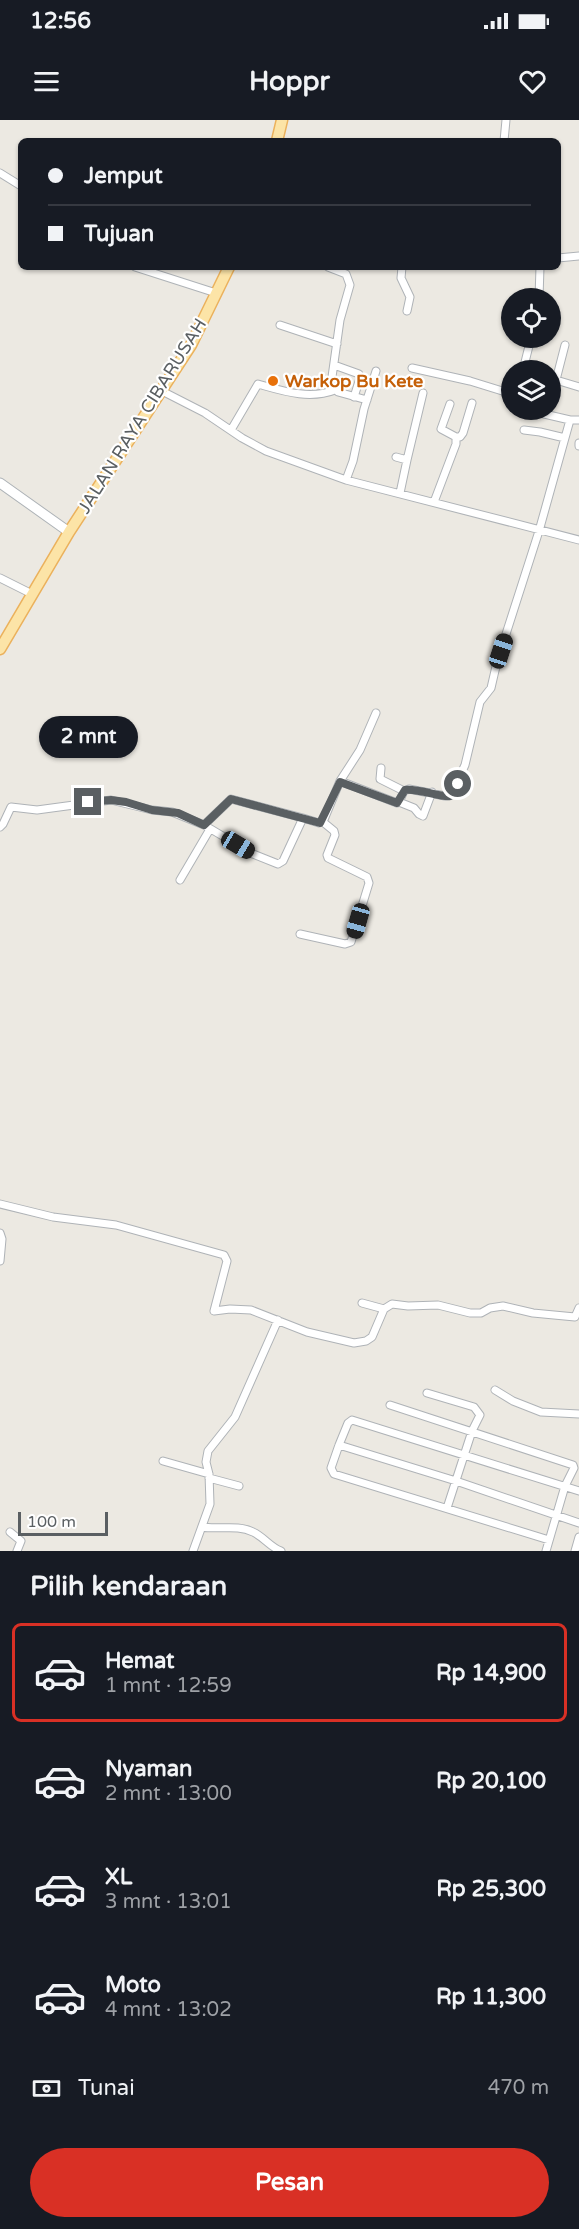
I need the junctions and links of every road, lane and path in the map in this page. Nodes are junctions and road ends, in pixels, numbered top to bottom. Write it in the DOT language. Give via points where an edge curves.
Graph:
graph roads {
  1 [pos="281,120"];
  2 [pos="506,120"];
  3 [pos="277,138"];
  4 [pos="504,138"];
  5 [pos="0,173"];
  6 [pos="18,184"];
  7 [pos="579,256"];
  8 [pos="561,258"];
  9 [pos="144,270"];
  10 [pos="225,270"];
  11 [pos="225,270"];
  12 [pos="335,270"];
  13 [pos="402,270"];
  14 [pos="540,270"];
  15 [pos="539,288"];
  16 [pos="216,293"];
  17 [pos="407,311"];
  18 [pos="280,325"];
  19 [pos="337,344"];
  20 [pos="565,345"];
  21 [pos="561,361"];
  22 [pos="334,365"];
  23 [pos="412,368"];
  24 [pos="376,371"];
  25 [pos="561,382"];
  26 [pos="579,387"];
  27 [pos="335,390"];
  28 [pos="161,391"];
  29 [pos="501,391"];
  30 [pos="423,393"];
  31 [pos="354,397"];
  32 [pos="367,400"];
  33 [pos="450,404"];
  34 [pos="472,404"];
  35 [pos="561,418"];
  36 [pos="570,420"];
  37 [pos="579,420"];
  38 [pos="231,430"];
  39 [pos="524,430"];
  40 [pos="456,437"];
  41 [pos="565,438"];
  42 [pos="396,457"];
  43 [pos="407,460"];
  44 [pos="346,480"];
  45 [pos="0,483"];
  46 [pos="400,493"];
  47 [pos="434,502"];
  48 [pos="539,531"];
  49 [pos="69,532"];
  50 [pos="579,540"];
  51 [pos="0,578"];
  52 [pos="32,594"];
  53 [pos="0,648"];
  54 [pos="376,713"];
  55 [pos="381,768"];
  56 [pos="340,782"];
  57 [pos="404,791"];
  58 [pos="432,792"];
  59 [pos="399,802"];
  60 [pos="303,818"];
  61 [pos="323,822"];
  62 [pos="0,827"];
  63 [pos="207,827"];
  64 [pos="180,880"];
  65 [pos="300,934"];
  66 [pos="0,1204"];
  67 [pos="0,1233"];
  68 [pos="0,1261"];
  69 [pos="362,1303"];
  70 [pos="579,1308"];
  71 [pos="384,1309"];
  72 [pos="577,1318"];
  73 [pos="278,1320"];
  74 [pos="495,1390"];
  75 [pos="428,1393"];
  76 [pos="390,1405"];
  77 [pos="579,1414"];
  78 [pos="472,1431"];
  79 [pos="339,1445"];
  80 [pos="464,1455"];
  81 [pos="163,1461"];
  82 [pos="209,1476"];
  83 [pos="456,1481"];
  84 [pos="239,1486"];
  85 [pos="565,1486"];
  86 [pos="579,1491"];
  87 [pos="447,1508"];
  88 [pos="557,1514"];
  89 [pos="579,1523"];
  90 [pos="202,1527"];
  91 [pos="10,1532"];
  92 [pos="579,1537"];
  93 [pos="549,1540"];
  94 [pos="17,1551"];
  95 [pos="193,1551"];
  96 [pos="281,1551"];
  97 [pos="546,1551"];
  98 [pos="574,1551"];
  1 -- 3 [label="main road"];
  2 -- 4 [label="street"];
  5 -- 6 [label="street"];
  7 -- 8 [label="street"];
  9 -- 16 [label="street"];
  10 -- 16 [label="main road, JALAN RAYA CIBARUSAH"];
  11 -- 28 [label="main road, JALAN RAYA CIBARUSAH" via="191,345"];
  12 -- 19 [label="street" via="346,274 350,283"];
  13 -- 17 [label="street" via="401,278 410,297"];
  14 -- 15 [label="street"];
  16 -- 28 [label="main road, JALAN RAYA CIBARUSAH"];
  18 -- 19 [label="street"];
  19 -- 22 [label="street"];
  20 -- 21 [label="street"];
  22 -- 27 [label="street" via="331,380"];
  22 -- 31 [label="street" via="359,374"];
  23 -- 29 [label="street"];
  24 -- 32 [label="street"];
  25 -- 26 [label="street"];
  27 -- 31 [label="street"];
  27 -- 38 [label="street" via="306,395 258,384"];
  28 -- 38 [label="street"];
  28 -- 49 [label="main road, JALAN RAYA CIBARUSAH"];
  30 -- 43 [label="street"];
  31 -- 32 [label="street"];
  32 -- 44 [label="street"];
  33 -- 40 [label="street" via="441,428"];
  34 -- 40 [label="street" via="463,433"];
  35 -- 36 [label="street"];
  36 -- 37 [label="street"];
  36 -- 41 [label="street"];
  38 -- 44 [label="street" via="266,450"];
  39 -- 41 [label="street"];
  40 -- 47 [label="street"];
  41 -- 48 [label="street"];
  42 -- 43 [label="street"];
  43 -- 46 [label="street"];
  44 -- 46 [label="street"];
  45 -- 49 [label="street"];
  46 -- 47 [label="street"];
  47 -- 48 [label="street"];
  48 -- 50 [label="street"];
  48 -- 58 [label="street" via="491,688 480,702 458,784 451,795"];
  49 -- 52 [label="main road, JALAN RAYA CIBARUSAH"];
  51 -- 52 [label="street"];
  52 -- 53 [label="main road, JALAN RAYA CIBARUSAH"];
  54 -- 56 [label="street"];
  55 -- 57 [label="street" via="380,779"];
  56 -- 59 [label="street"];
  56 -- 61 [label="street"];
  57 -- 58 [label="street"];
  57 -- 59 [label="street"];
  58 -- 59 [label="street" via="423,816"];
  60 -- 61 [label="street"];
  60 -- 63 [label="street" via="231,799"];
  60 -- 63 [label="street" via="278,864"];
  61 -- 65 [label="street" via="335,835 328,858 367,877 369,883 351,942"];
  62 -- 63 [label="street" via="11,807 37,810 105,800 178,813"];
  63 -- 64 [label="street"];
  66 -- 73 [label="street" via="53,1217 116,1225 224,1255 227,1261 214,1311 242,1308"];
  67 -- 68 [label="street"];
  69 -- 71 [label="street"];
  70 -- 72 [label="street"];
  71 -- 72 [label="street" via="392,1304 430,1304 476,1313 503,1306"];
  71 -- 73 [label="street" via="372,1337 360,1343 308,1332"];
  73 -- 82 [label="street" via="235,1417 208,1451"];
  74 -- 77 [label="street" via="541,1412"];
  75 -- 78 [label="street" via="477,1409 480,1418"];
  76 -- 78 [label="street"];
  78 -- 80 [label="street"];
  78 -- 85 [label="street" via="572,1464 574,1468"];
  79 -- 80 [label="street" via="352,1420"];
  79 -- 83 [label="street"];
  79 -- 87 [label="street" via="332,1473"];
  80 -- 83 [label="street"];
  80 -- 85 [label="street"];
  81 -- 82 [label="street"];
  82 -- 84 [label="street"];
  82 -- 90 [label="street" via="210,1504"];
  83 -- 87 [label="street"];
  83 -- 88 [label="street"];
  85 -- 86 [label="street"];
  85 -- 88 [label="street"];
  87 -- 93 [label="street"];
  88 -- 89 [label="street"];
  88 -- 93 [label="street"];
  90 -- 95 [label="street"];
  90 -- 96 [label="street" via="251,1531"];
  91 -- 94 [label="street" via="21,1541"];
  92 -- 98 [label="street"];
  93 -- 97 [label="street"];
}
